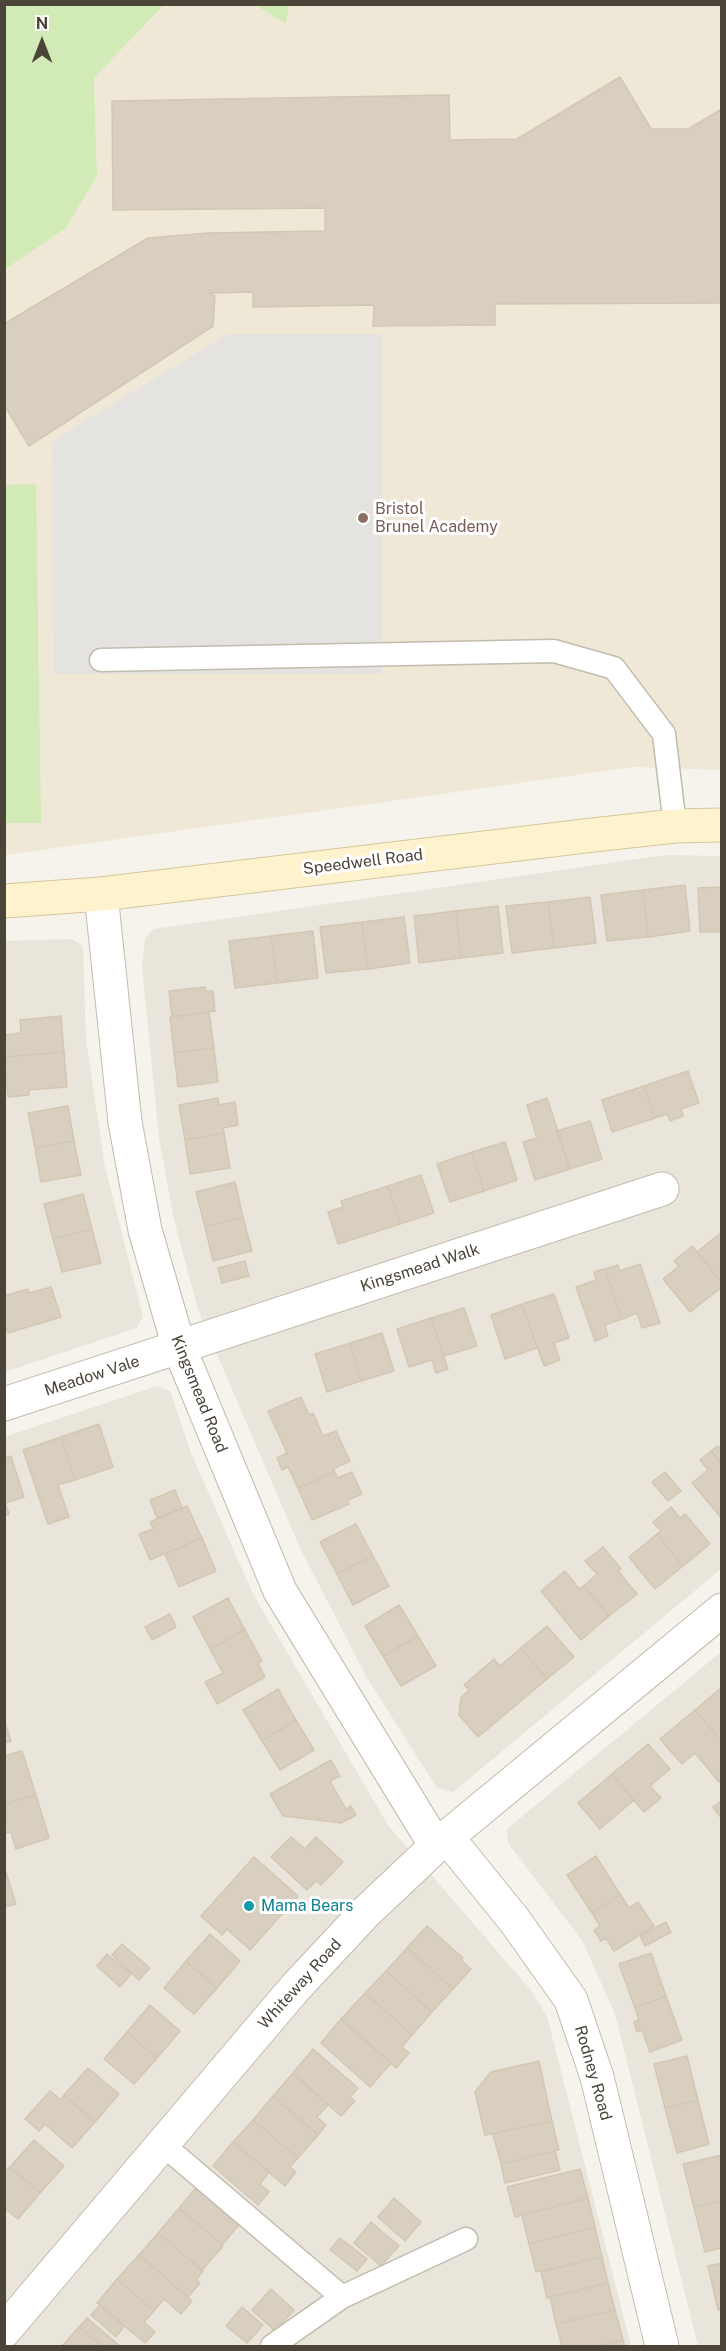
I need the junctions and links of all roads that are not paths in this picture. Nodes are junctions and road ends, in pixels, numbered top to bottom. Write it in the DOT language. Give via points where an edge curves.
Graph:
graph roads {
  1 [pos="100,660"];
  2 [pos="722,825"];
  3 [pos="675,826"];
  4 [pos="100,894"];
  5 [pos="4,901"];
  6 [pos="662,1189"];
  7 [pos="179,1347"];
  8 [pos="4,1404"];
  9 [pos="722,1610"];
  10 [pos="442,1841"];
  11 [pos="161,2144"];
  12 [pos="466,2239"];
  13 [pos="342,2297"];
  14 [pos="4,2331"];
  15 [pos="272,2346"];
  16 [pos="662,2346"];
  1 -- 3 [label="lane" via="554,651 614,668 664,734"];
  2 -- 3 [label="street, Speedwell Road"];
  3 -- 4 [label="street, Speedwell Road"];
  4 -- 5 [label="street, Speedwell Road"];
  4 -- 7 [label="street, Kingsmead Road" via="125,1122 146,1230"];
  6 -- 7 [label="street, Kingsmead Walk"];
  7 -- 8 [label="street, Meadow Vale"];
  7 -- 10 [label="street, Kingsmead Road" via="280,1591"];
  9 -- 10 [label="street, Whiteway Road"];
  10 -- 11 [label="street, Whiteway Road" via="365,1913 295,1988"];
  10 -- 16 [label="street, Rodney Road" via="516,1921 571,2000 597,2077"];
  11 -- 13 [label="lane"];
  11 -- 14 [label="street, Whiteway Road"];
  12 -- 13 [label="lane"];
  13 -- 15 [label="lane"];
}
